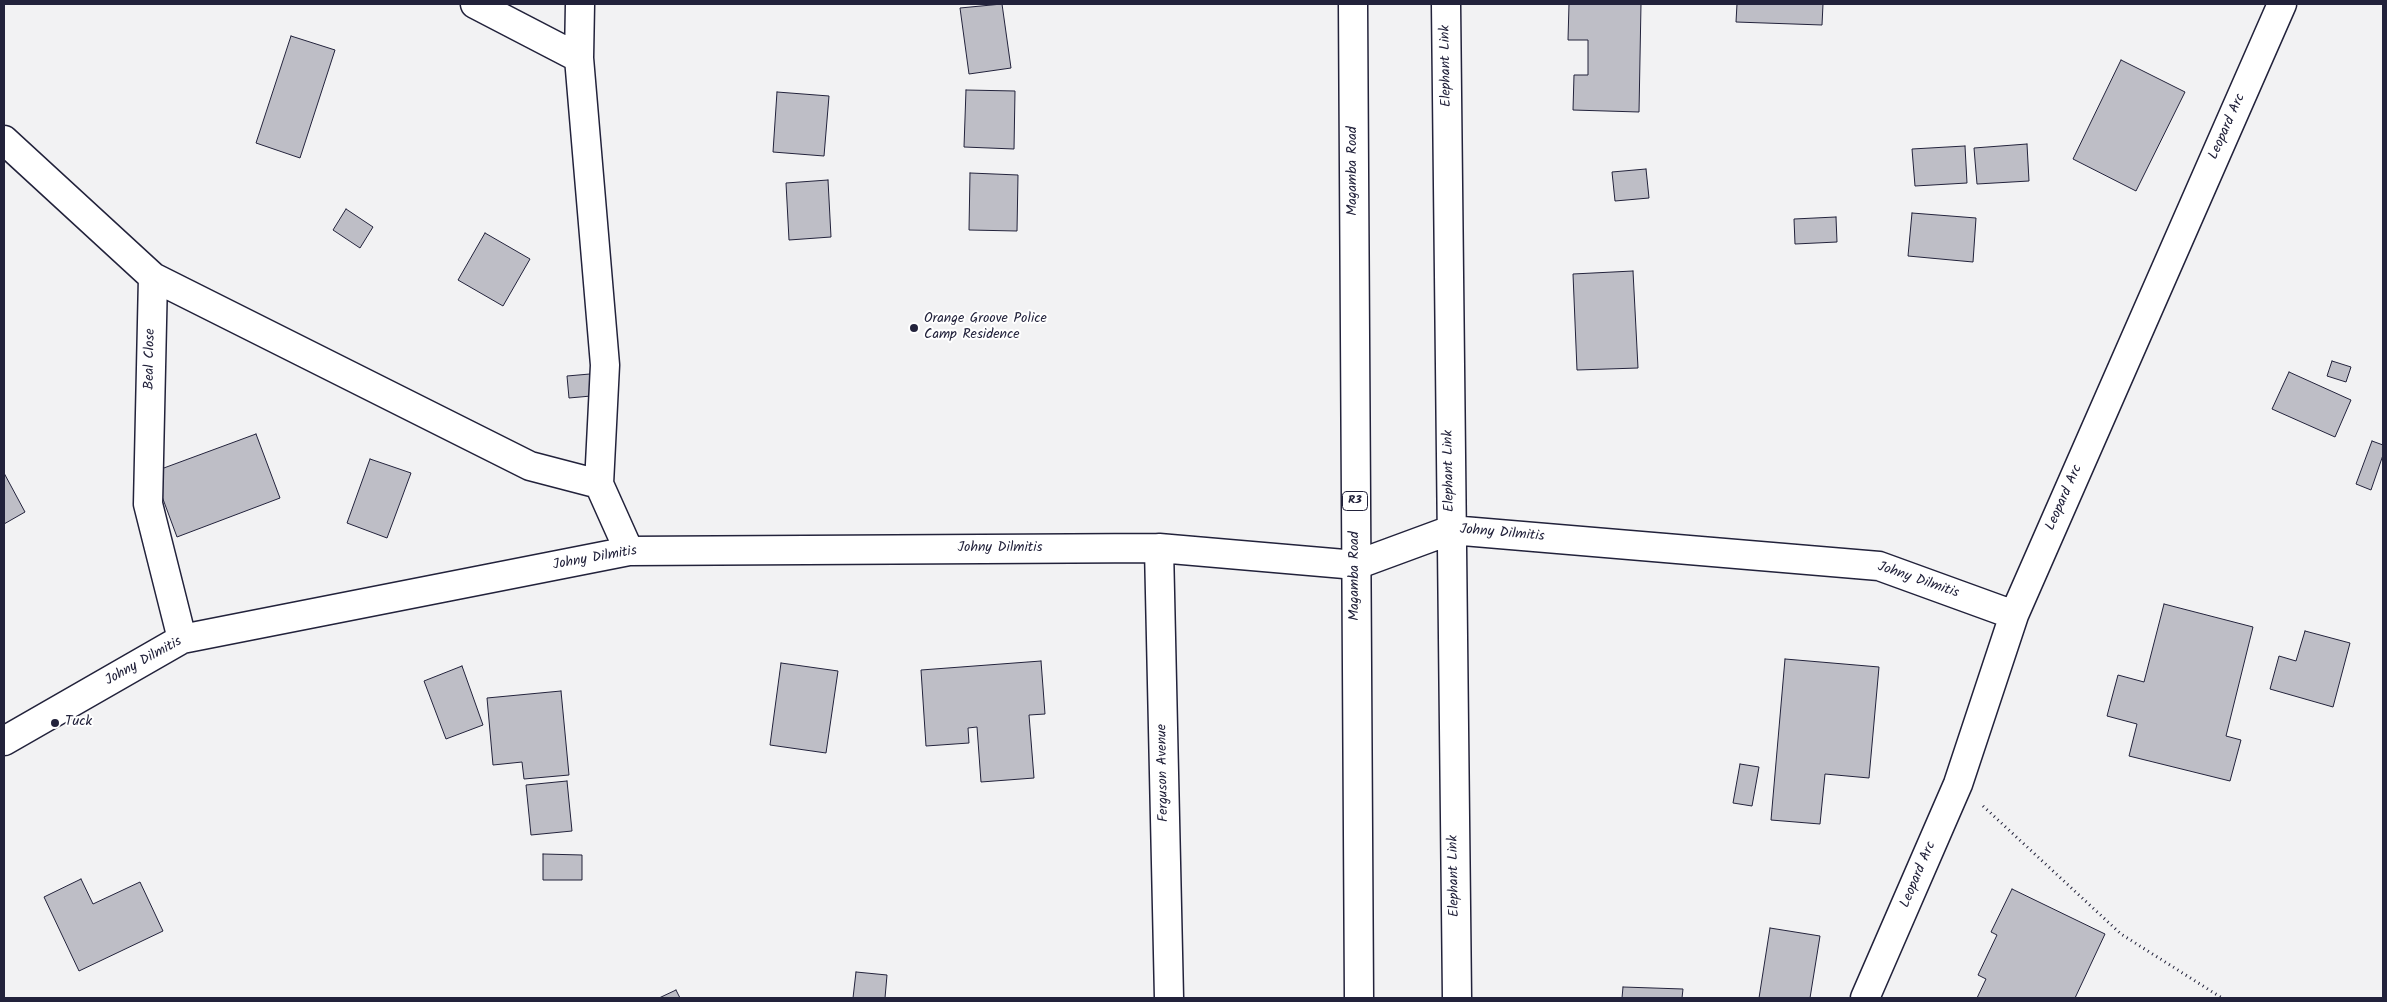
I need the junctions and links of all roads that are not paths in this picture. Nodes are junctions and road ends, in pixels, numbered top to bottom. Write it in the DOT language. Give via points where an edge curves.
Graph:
graph roads {
  1 [pos="475,4"];
  2 [pos="580,4"];
  3 [pos="1353,4"];
  4 [pos="1446,4"];
  5 [pos="2282,4"];
  6 [pos="579,58"];
  7 [pos="4,140"];
  8 [pos="153,277"];
  9 [pos="599,484"];
  10 [pos="1451,530"];
  11 [pos="1159,548"];
  12 [pos="629,551"];
  13 [pos="1356,565"];
  14 [pos="2014,615"];
  15 [pos="182,640"];
  16 [pos="4,742"];
  17 [pos="1169,998"];
  18 [pos="1359,998"];
  19 [pos="1457,998"];
  20 [pos="1865,998"];
  1 -- 6 [label="main road"];
  2 -- 6 [label="main road"];
  3 -- 13 [label="main road, Magamba Road / R3"];
  4 -- 10 [label="main road, Elephant Link"];
  5 -- 14 [label="main road, Leopard Arc"];
  6 -- 9 [label="main road" via="605,365"];
  7 -- 8 [label="main road"];
  8 -- 9 [label="main road" via="530,466"];
  8 -- 15 [label="main road, Beal Close" via="148,504"];
  9 -- 12 [label="main road"];
  10 -- 13 [label="main road, Johny Dilmitis"];
  10 -- 14 [label="main road, Johny Dilmitis" via="1879,566"];
  10 -- 19 [label="main road, Elephant Link"];
  11 -- 12 [label="main road, Johny Dilmitis"];
  11 -- 13 [label="main road, Johny Dilmitis"];
  11 -- 17 [label="main road, Ferguson Avenue"];
  12 -- 15 [label="main road, Johny Dilmitis"];
  13 -- 18 [label="main road, Magamba Road / R3"];
  14 -- 20 [label="main road, Leopard Arc" via="1958,784"];
  15 -- 16 [label="main road, Johny Dilmitis"];
}
